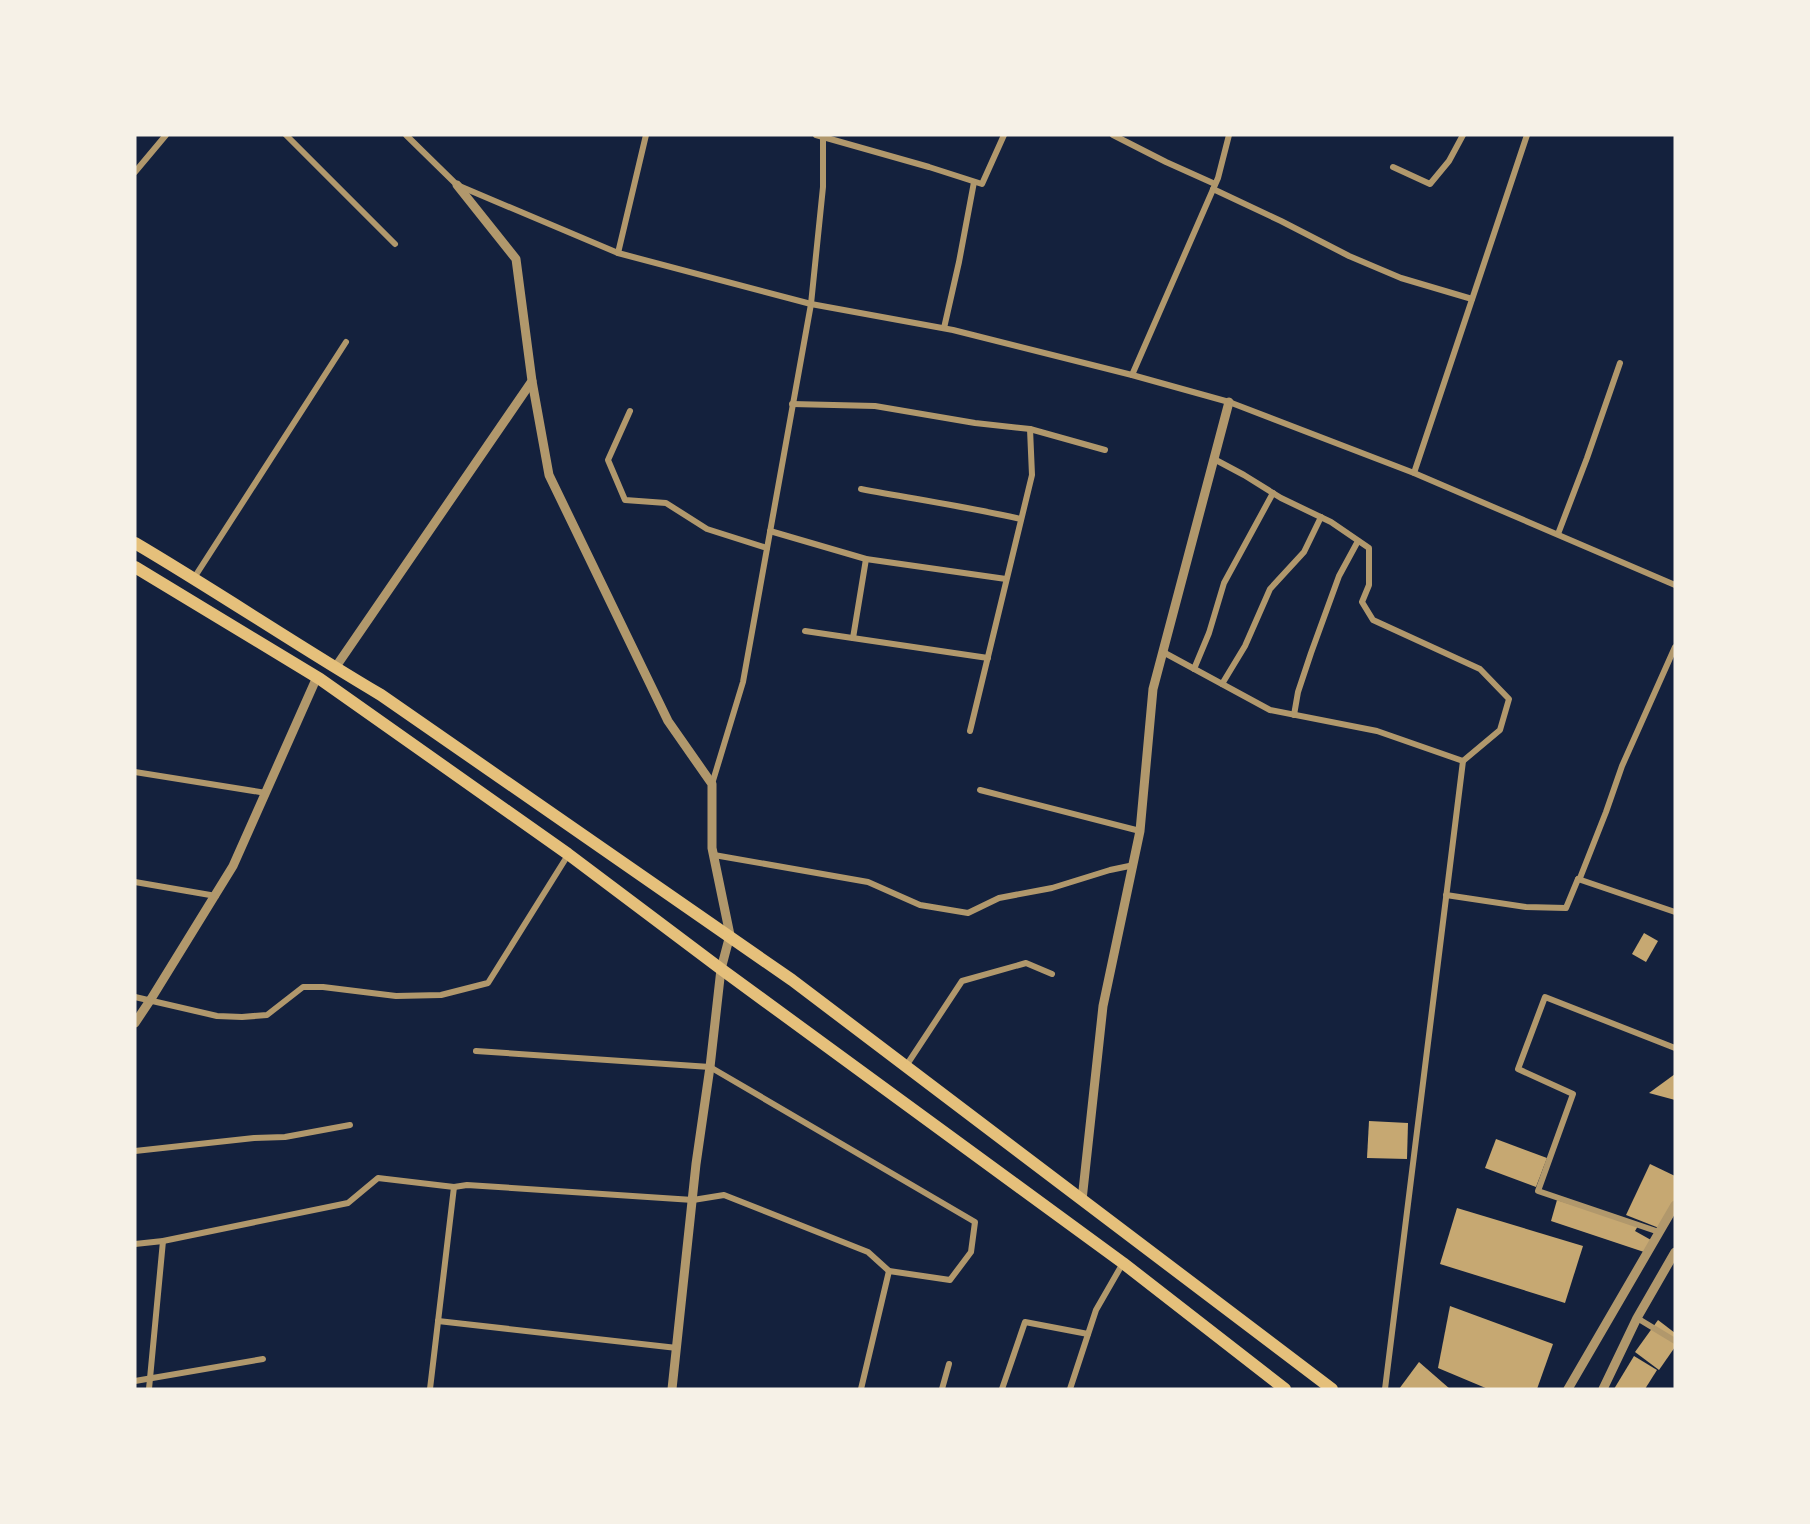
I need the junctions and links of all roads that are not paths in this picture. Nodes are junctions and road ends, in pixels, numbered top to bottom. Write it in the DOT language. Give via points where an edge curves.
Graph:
graph roads {
  1 [pos="166,135"];
  2 [pos="286,135"];
  3 [pos="406,135"];
  4 [pos="646,135"];
  5 [pos="1004,135"];
  6 [pos="1113,135"];
  7 [pos="1229,135"];
  8 [pos="1463,135"];
  9 [pos="1527,135"];
  10 [pos="821,136"];
  11 [pos="1393,167"];
  12 [pos="135,172"];
  13 [pos="974,182"];
  14 [pos="457,185"];
  15 [pos="1214,186"];
  16 [pos="395,244"];
  17 [pos="618,253"];
  18 [pos="1472,299"];
  19 [pos="811,304"];
  20 [pos="944,328"];
  21 [pos="346,342"];
  22 [pos="1620,363"];
  23 [pos="1132,375"];
  24 [pos="531,381"];
  25 [pos="1229,402"];
  26 [pos="792,404"];
  27 [pos="630,411"];
  28 [pos="1030,429"];
  29 [pos="1105,450"];
  30 [pos="1214,459"];
  31 [pos="1414,473"];
  32 [pos="861,489"];
  33 [pos="1273,493"];
  34 [pos="1321,517"];
  35 [pos="1021,519"];
  36 [pos="770,531"];
  37 [pos="1558,534"];
  38 [pos="1358,541"];
  39 [pos="135,543"];
  40 [pos="767,548"];
  41 [pos="866,559"];
  42 [pos="135,567"];
  43 [pos="194,578"];
  44 [pos="1006,579"];
  45 [pos="1675,585"];
  46 [pos="805,631"];
  47 [pos="853,638"];
  48 [pos="1675,647"];
  49 [pos="1163,652"];
  50 [pos="987,658"];
  51 [pos="335,668"];
  52 [pos="1194,669"];
  53 [pos="317,677"];
  54 [pos="1222,684"];
  55 [pos="1294,715"];
  56 [pos="970,731"];
  57 [pos="1463,761"];
  58 [pos="135,772"];
  59 [pos="712,784"];
  60 [pos="980,790"];
  61 [pos="266,793"];
  62 [pos="1140,831"];
  63 [pos="568,854"];
  64 [pos="714,855"];
  65 [pos="1134,865"];
  66 [pos="1578,879"];
  67 [pos="135,882"];
  68 [pos="1446,895"];
  69 [pos="216,896"];
  70 [pos="1675,912"];
  71 [pos="730,935"];
  72 [pos="721,969"];
  73 [pos="1052,974"];
  74 [pos="135,997"];
  75 [pos="151,999"];
  76 [pos="135,1023"];
  77 [pos="1675,1048"];
  78 [pos="476,1051"];
  79 [pos="906,1066"];
  80 [pos="711,1067"];
  81 [pos="350,1125"];
  82 [pos="135,1150"];
  83 [pos="454,1187"];
  84 [pos="693,1200"];
  85 [pos="1082,1200"];
  86 [pos="1675,1205"];
  87 [pos="1659,1232"];
  88 [pos="163,1240"];
  89 [pos="135,1244"];
  90 [pos="1675,1252"];
  91 [pos="1123,1263"];
  92 [pos="890,1271"];
  93 [pos="1637,1318"];
  94 [pos="438,1321"];
  95 [pos="1088,1334"];
  96 [pos="1675,1341"];
  97 [pos="677,1348"];
  98 [pos="263,1359"];
  99 [pos="949,1364"];
  100 [pos="150,1379"];
  101 [pos="135,1382"];
  102 [pos="149,1389"];
  103 [pos="430,1389"];
  104 [pos="672,1389"];
  105 [pos="861,1389"];
  106 [pos="942,1389"];
  107 [pos="1002,1389"];
  108 [pos="1070,1389"];
  109 [pos="1285,1389"];
  110 [pos="1332,1389"];
  111 [pos="1385,1389"];
  112 [pos="1568,1389"];
  113 [pos="1603,1389"];
  1 -- 12 [label="street"];
  2 -- 16 [label="street"];
  3 -- 14 [label="street"];
  4 -- 17 [label="street"];
  5 -- 13 [label="street" via="982,184"];
  6 -- 15 [label="street"];
  7 -- 15 [label="street"];
  8 -- 11 [label="street" via="1430,184"];
  9 -- 18 [label="street"];
  10 -- 13 [label="street"];
  10 -- 19 [label="street" via="824,187"];
  13 -- 20 [label="street"];
  14 -- 17 [label="street"];
  14 -- 24 [label="street" via="516,259"];
  15 -- 18 [label="street" via="1349,256 1401,278"];
  15 -- 23 [label="street"];
  17 -- 19 [label="street"];
  18 -- 31 [label="street"];
  19 -- 20 [label="street"];
  19 -- 26 [label="street"];
  20 -- 23 [label="street"];
  21 -- 43 [label="street"];
  22 -- 37 [label="street"];
  23 -- 25 [label="street"];
  24 -- 51 [label="street"];
  24 -- 59 [label="street" via="549,475 668,721"];
  25 -- 30 [label="street"];
  25 -- 31 [label="street"];
  26 -- 28 [label="street" via="875,406"];
  26 -- 36 [label="street"];
  27 -- 40 [label="street" via="608,460 625,500 666,503 707,529"];
  28 -- 29 [label="street"];
  28 -- 35 [label="street" via="1032,475"];
  30 -- 33 [label="street"];
  30 -- 49 [label="street"];
  31 -- 37 [label="street"];
  32 -- 35 [label="street"];
  33 -- 34 [label="street"];
  33 -- 52 [label="street" via="1224,583"];
  34 -- 38 [label="street"];
  34 -- 54 [label="street" via="1304,552 1270,589 1245,646"];
  35 -- 44 [label="street"];
  36 -- 40 [label="street"];
  36 -- 41 [label="street"];
  37 -- 45 [label="street"];
  38 -- 55 [label="street" via="1339,576 1298,692"];
  38 -- 57 [label="street" via="1369,548 1369,585 1362,602 1373,621 1480,669 1509,699 1500,730"];
  39 -- 43 [label="main road"];
  40 -- 59 [label="street" via="743,682"];
  41 -- 44 [label="street"];
  41 -- 47 [label="street"];
  42 -- 53 [label="main road"];
  43 -- 51 [label="main road"];
  44 -- 50 [label="street"];
  46 -- 47 [label="street"];
  47 -- 50 [label="street"];
  48 -- 66 [label="street"];
  49 -- 52 [label="street"];
  49 -- 62 [label="street" via="1153,689"];
  50 -- 56 [label="street"];
  51 -- 71 [label="main road" via="381,695"];
  52 -- 54 [label="street"];
  53 -- 61 [label="street"];
  53 -- 63 [label="main road"];
  54 -- 55 [label="street" via="1270,710"];
  55 -- 57 [label="street" via="1377,731"];
  57 -- 68 [label="street"];
  58 -- 61 [label="street"];
  59 -- 64 [label="street"];
  60 -- 62 [label="street"];
  61 -- 69 [label="street"];
  62 -- 65 [label="street"];
  63 -- 72 [label="main road"];
  63 -- 75 [label="street" via="488,983 441,995 396,996 303,987 267,1015 242,1017 217,1016"];
  64 -- 65 [label="street" via="868,882 920,905 968,913 999,898"];
  64 -- 71 [label="street"];
  65 -- 85 [label="street" via="1103,1006"];
  66 -- 68 [label="street" via="1566,908 1526,907"];
  66 -- 70 [label="street"];
  67 -- 69 [label="street"];
  68 -- 111 [label="street"];
  69 -- 75 [label="street"];
  71 -- 72 [label="street"];
  71 -- 79 [label="main road"];
  72 -- 80 [label="street"];
  72 -- 91 [label="main road"];
  73 -- 79 [label="street" via="1026,963 962,981"];
  74 -- 75 [label="street"];
  75 -- 76 [label="street"];
  77 -- 87 [label="street" via="1545,997 1518,1069 1573,1094 1538,1191"];
  78 -- 80 [label="street"];
  79 -- 85 [label="main road"];
  80 -- 84 [label="street"];
  80 -- 92 [label="street" via="975,1222 971,1252 950,1280"];
  81 -- 82 [label="street" via="285,1137"];
  83 -- 84 [label="street"];
  83 -- 88 [label="street" via="378,1178 348,1203"];
  83 -- 94 [label="street"];
  84 -- 92 [label="street" via="724,1195 868,1252"];
  84 -- 97 [label="street"];
  85 -- 110 [label="main road"];
  86 -- 87 [label="street"];
  87 -- 112 [label="street"];
  88 -- 89 [label="street"];
  88 -- 100 [label="street"];
  90 -- 93 [label="street"];
  91 -- 95 [label="street" via="1096,1310"];
  91 -- 109 [label="main road"];
  92 -- 105 [label="street"];
  93 -- 96 [label="street"];
  93 -- 113 [label="street"];
  94 -- 97 [label="street"];
  94 -- 103 [label="street"];
  95 -- 107 [label="street" via="1025,1322"];
  95 -- 108 [label="street"];
  97 -- 104 [label="street"];
  98 -- 100 [label="street"];
  99 -- 106 [label="street"];
  100 -- 101 [label="street"];
  100 -- 102 [label="street"];
}
